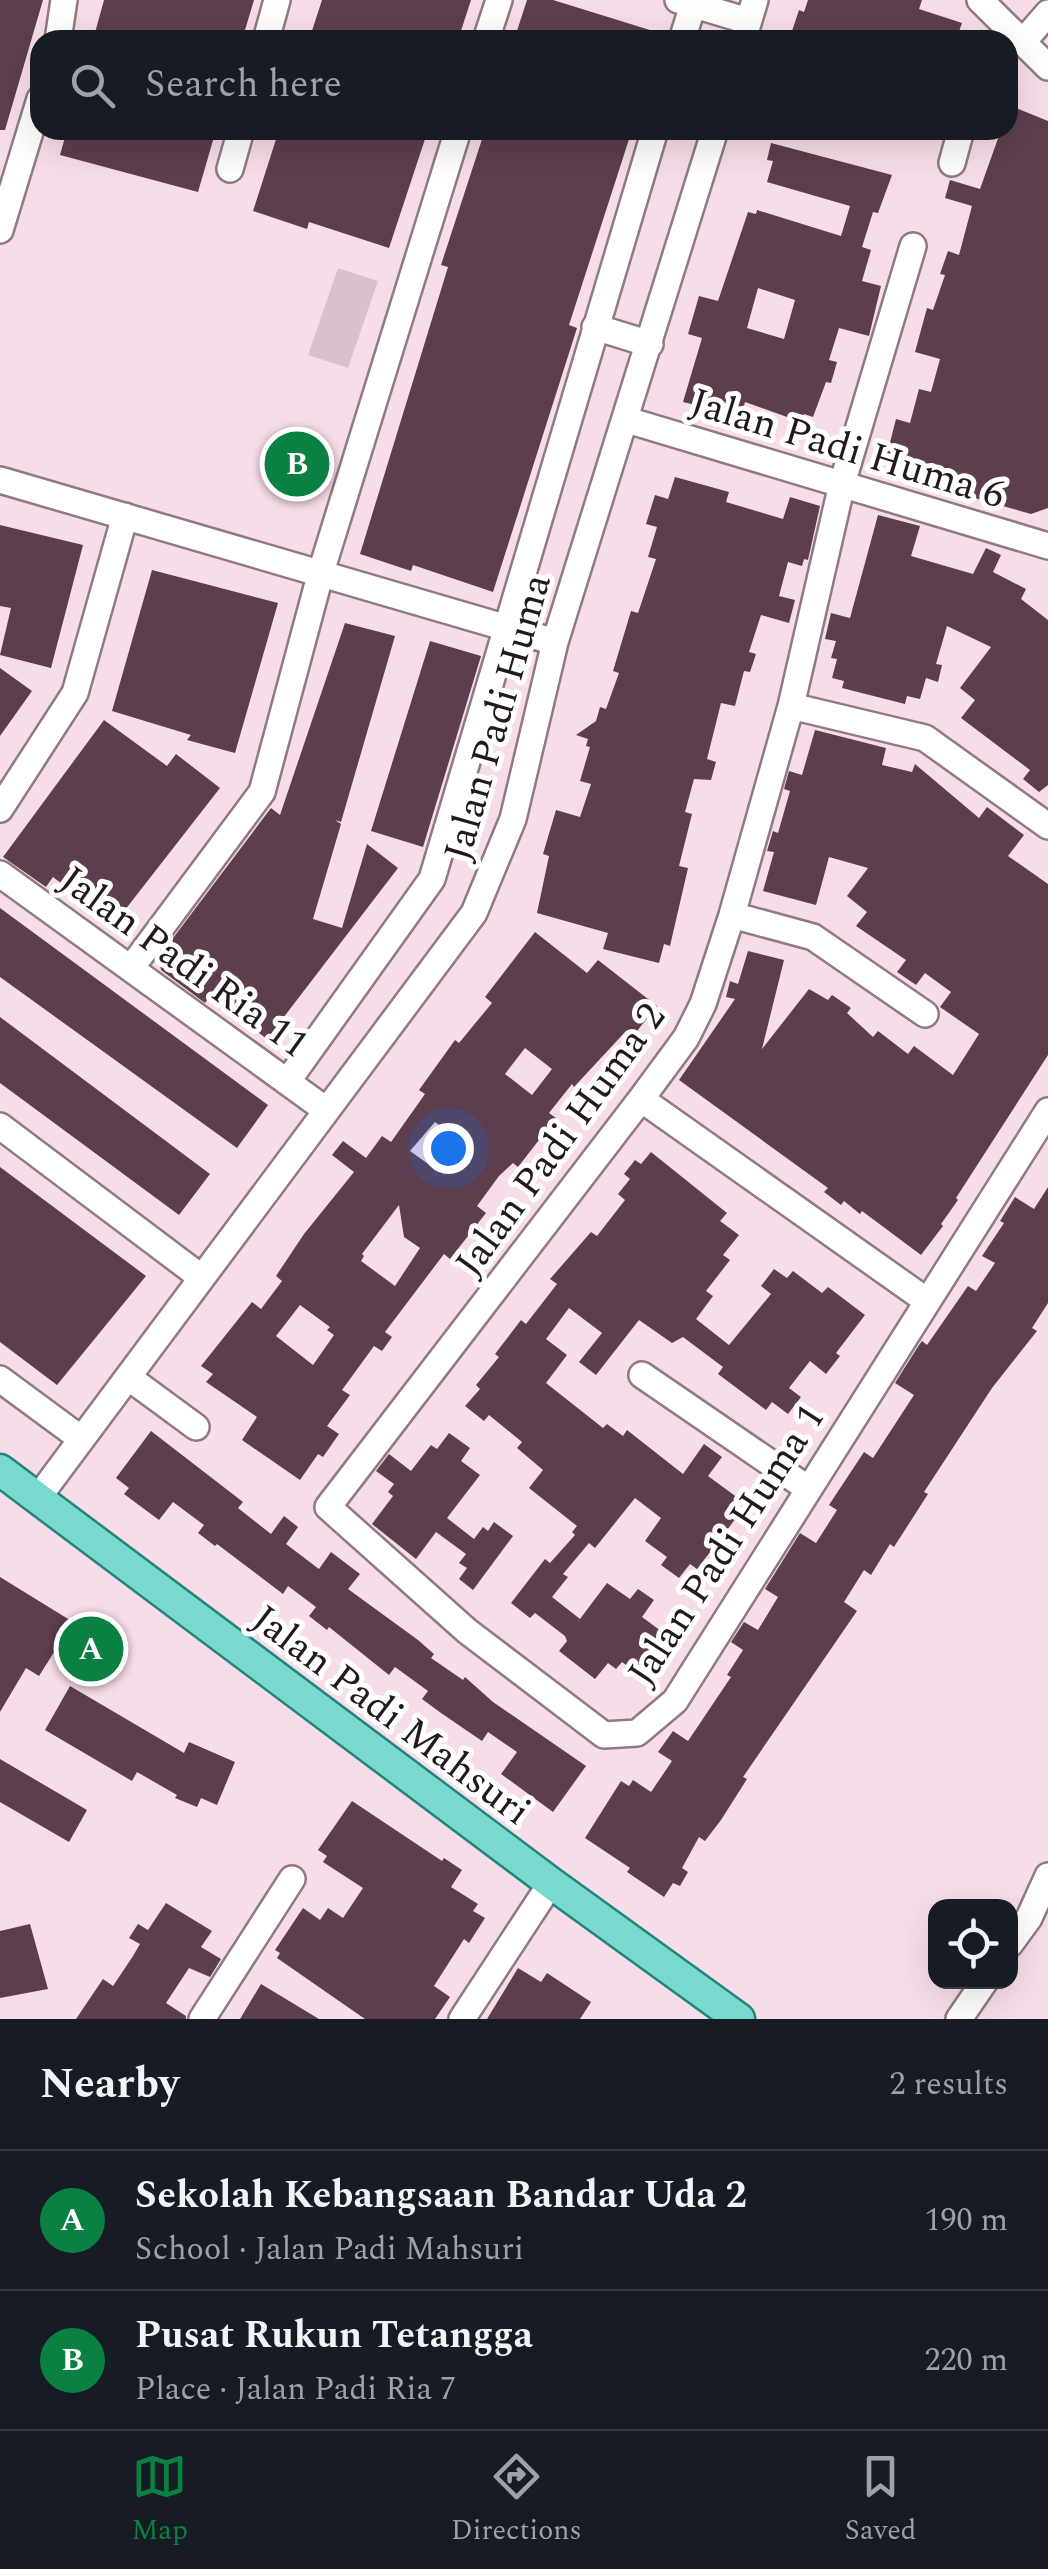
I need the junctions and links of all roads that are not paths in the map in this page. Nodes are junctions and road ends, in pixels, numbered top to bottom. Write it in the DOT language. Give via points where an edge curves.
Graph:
graph roads {
  1 [pos="64,0"];
  2 [pos="277,0"];
  3 [pos="499,0"];
  4 [pos="685,2"];
  5 [pos="986,6"];
  6 [pos="1048,13"];
  7 [pos="749,20"];
  8 [pos="60,30"];
  9 [pos="269,30"];
  10 [pos="489,30"];
  11 [pos="683,30"];
  12 [pos="1009,30"];
  13 [pos="1018,39"];
  14 [pos="1022,43"];
  15 [pos="1048,67"];
  16 [pos="30,132"];
  17 [pos="238,140"];
  18 [pos="455,140"];
  19 [pos="652,140"];
  20 [pos="712,140"];
  21 [pos="958,140"];
  22 [pos="952,163"];
  23 [pos="230,169"];
  24 [pos="0,230"];
  25 [pos="912,246"];
  26 [pos="594,327"];
  27 [pos="650,344"];
  28 [pos="627,420"];
  29 [pos="0,480"];
  30 [pos="842,484"];
  31 [pos="125,516"];
  32 [pos="1048,546"];
  33 [pos="321,572"];
  34 [pos="506,628"];
  35 [pos="555,642"];
  36 [pos="791,706"];
  37 [pos="0,809"];
  38 [pos="1048,826"];
  39 [pos="0,874"];
  40 [pos="732,916"];
  41 [pos="131,968"];
  42 [pos="925,1014"];
  43 [pos="288,1082"];
  44 [pos="642,1099"];
  45 [pos="326,1110"];
  46 [pos="1048,1111"];
  47 [pos="0,1126"];
  48 [pos="202,1278"];
  49 [pos="927,1301"];
  50 [pos="642,1374"];
  51 [pos="128,1377"];
  52 [pos="0,1378"];
  53 [pos="196,1427"];
  54 [pos="80,1438"];
  55 [pos="0,1470"];
  56 [pos="807,1488"];
  57 [pos="37,1499"];
  58 [pos="328,1507"];
  59 [pos="1048,1876"];
  60 [pos="292,1879"];
  61 [pos="551,1883"];
  62 [pos="1018,1933"];
  63 [pos="980,1989"];
  64 [pos="202,2019"];
  65 [pos="462,2019"];
  66 [pos="739,2019"];
  67 [pos="959,2019"];
  1 -- 8 [label="street"];
  2 -- 9 [label="street"];
  3 -- 10 [label="street"];
  4 -- 7 [label="street"];
  4 -- 11 [label="street"];
  5 -- 12 [label="street"];
  6 -- 14 [label="street"];
  13 -- 14 [label="street"];
  14 -- 15 [label="street"];
  16 -- 24 [label="street"];
  17 -- 23 [label="street"];
  18 -- 33 [label="street"];
  19 -- 26 [label="street, Jalan Padi Huma"];
  20 -- 27 [label="street, Jalan Padi Huma"];
  21 -- 22 [label="street"];
  25 -- 30 [label="street, Jalan Padi Huma 2"];
  26 -- 27 [label="street"];
  26 -- 34 [label="street, Jalan Padi Huma"];
  27 -- 28 [label="street, Jalan Padi Huma"];
  28 -- 30 [label="street, Jalan Padi Huma 6"];
  28 -- 35 [label="street, Jalan Padi Huma"];
  29 -- 31 [label="street"];
  30 -- 32 [label="street, Jalan Padi Huma 6"];
  30 -- 36 [label="street, Jalan Padi Huma 2"];
  31 -- 33 [label="street"];
  31 -- 37 [label="street" via="75,693"];
  33 -- 34 [label="street"];
  33 -- 41 [label="street" via="262,792"];
  34 -- 35 [label="street"];
  34 -- 43 [label="street, Jalan Padi Huma" via="432,879"];
  35 -- 45 [label="street, Jalan Padi Huma" via="513,819 474,913"];
  36 -- 38 [label="street" via="924,738"];
  36 -- 40 [label="street, Jalan Padi Huma 2"];
  39 -- 41 [label="street, Jalan Padi Ria 11"];
  40 -- 42 [label="street" via="813,936"];
  40 -- 44 [label="street, Jalan Padi Huma 2" via="703,1004"];
  41 -- 43 [label="street, Jalan Padi Ria 11"];
  43 -- 45 [label="street, Jalan Padi Ria 11"];
  44 -- 49 [label="street"];
  44 -- 58 [label="street, Jalan Padi Huma 2"];
  45 -- 48 [label="street, Jalan Padi Huma"];
  46 -- 49 [label="street, Jalan Padi Huma 1"];
  47 -- 48 [label="street"];
  48 -- 51 [label="street, Jalan Padi Huma"];
  49 -- 56 [label="street, Jalan Padi Huma 1"];
  50 -- 56 [label="street"];
  51 -- 53 [label="street"];
  51 -- 54 [label="street, Jalan Padi Huma"];
  52 -- 54 [label="street"];
  54 -- 57 [label="street, Jalan Padi Huma"];
  55 -- 57 [label="main road, Jalan Padi Mahsuri"];
  56 -- 58 [label="street, Jalan Padi Huma 1" via="675,1701 637,1733 604,1735 468,1631"];
  57 -- 61 [label="main road, Jalan Padi Mahsuri"];
  59 -- 62 [label="street"];
  60 -- 64 [label="street"];
  61 -- 65 [label="street"];
  61 -- 66 [label="main road, Jalan Padi Mahsuri"];
  63 -- 67 [label="street"];
}
